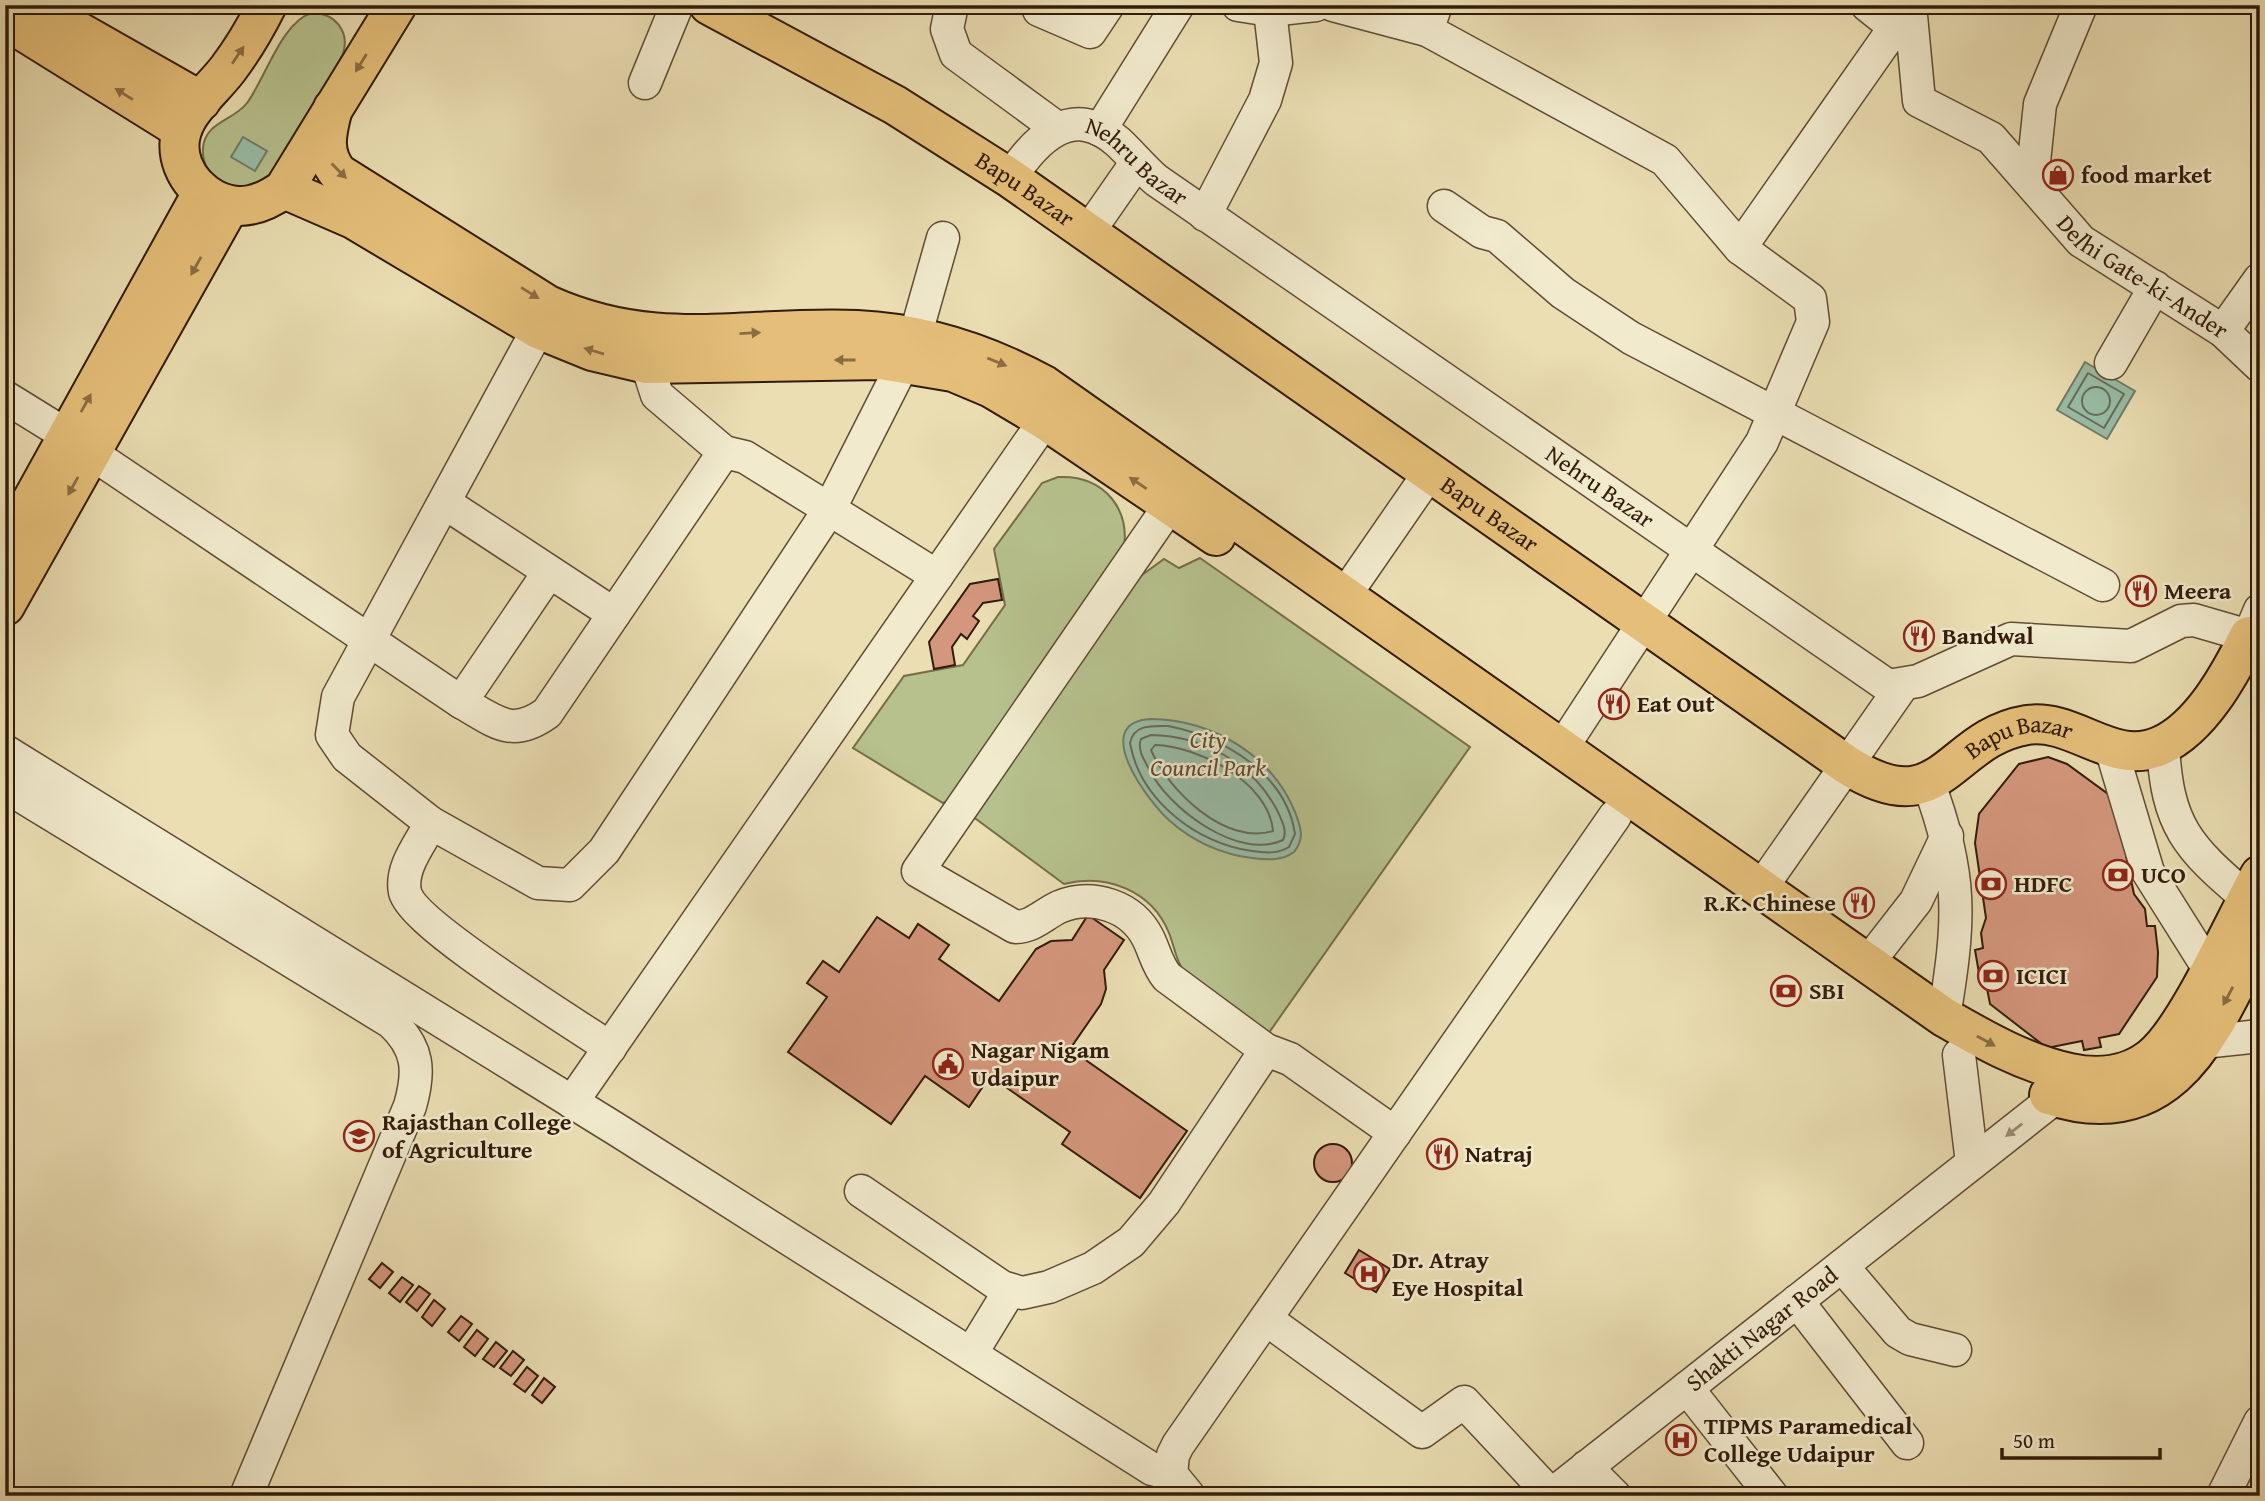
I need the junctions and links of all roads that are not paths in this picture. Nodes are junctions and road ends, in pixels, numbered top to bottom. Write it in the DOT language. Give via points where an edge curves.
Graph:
graph roads {
  1 [pos="32,5"];
  2 [pos="267,5"];
  3 [pos="397,5"];
  4 [pos="677,5"];
  5 [pos="709,5"];
  6 [pos="952,5"];
  7 [pos="1108,5"];
  8 [pos="1178,5"];
  9 [pos="1238,5"];
  10 [pos="1317,5"];
  11 [pos="1333,5"];
  12 [pos="1867,5"];
  13 [pos="2081,5"];
  14 [pos="1039,10"];
  15 [pos="1270,10"];
  16 [pos="1431,18"];
  17 [pos="5,20"];
  18 [pos="1907,25"];
  19 [pos="645,83"];
  20 [pos="333,108"];
  21 [pos="191,115"];
  22 [pos="1057,128"];
  23 [pos="1100,130"];
  24 [pos="1137,162"];
  25 [pos="1010,178"];
  26 [pos="2032,181"];
  27 [pos="284,189"];
  28 [pos="216,200"];
  29 [pos="1444,205"];
  30 [pos="1205,215"];
  31 [pos="1089,232"];
  32 [pos="943,237"];
  33 [pos="1740,248"];
  34 [pos="2260,279"];
  35 [pos="2155,287"];
  36 [pos="538,329"];
  37 [pos="2223,331"];
  38 [pos="910,350"];
  39 [pos="2112,363"];
  40 [pos="647,364"];
  41 [pos="2260,366"];
  42 [pos="5,397"];
  43 [pos="1773,415"];
  44 [pos="1045,420"];
  45 [pos="80,445"];
  46 [pos="724,452"];
  47 [pos="1430,472"];
  48 [pos="445,503"];
  49 [pos="1170,505"];
  50 [pos="829,510"];
  51 [pos="5,549"];
  52 [pos="1693,554"];
  53 [pos="549,572"];
  54 [pos="937,576"];
  55 [pos="2103,585"];
  56 [pos="1345,595"];
  57 [pos="5,606"];
  58 [pos="614,614"];
  59 [pos="1646,624"];
  60 [pos="2256,628"];
  61 [pos="368,641"];
  62 [pos="2245,675"];
  63 [pos="1902,686"];
  64 [pos="461,702"];
  65 [pos="2163,744"];
  66 [pos="1562,748"];
  67 [pos="2111,748"];
  68 [pos="5,751"];
  69 [pos="1847,765"];
  70 [pos="1928,782"];
  71 [pos="5,786"];
  72 [pos="1615,816"];
  73 [pos="431,824"];
  74 [pos="1947,836"];
  75 [pos="2253,886"];
  76 [pos="1760,888"];
  77 [pos="2260,936"];
  78 [pos="1867,964"];
  79 [pos="2209,969"];
  80 [pos="1944,1017"];
  81 [pos="2260,1037"];
  82 [pos="2203,1042"];
  83 [pos="610,1048"];
  84 [pos="1266,1050"];
  85 [pos="1959,1055"];
  86 [pos="2056,1097"];
  87 [pos="572,1102"];
  88 [pos="1395,1133"];
  89 [pos="1972,1163"];
  90 [pos="861,1191"];
  91 [pos="1843,1266"];
  92 [pos="1010,1290"];
  93 [pos="1797,1301"];
  94 [pos="1266,1319"];
  95 [pos="1955,1350"];
  96 [pos="971,1354"];
  97 [pos="1687,1388"];
  98 [pos="2260,1422"];
  99 [pos="1907,1443"];
  100 [pos="1586,1467"];
  101 [pos="1180,1485"];
  102 [pos="1551,1495"];
  103 [pos="246,1496"];
  104 [pos="1615,1496"];
  105 [pos="1772,1496"];
  106 [pos="2223,1496"];
  1 -- 21 [label="main road"];
  21 -- 2 [label="main road, one-way" via="229,68"];
  3 -- 20 [label="main road, one-way"];
  4 -- 19 [label="street"];
  5 -- 25 [label="main road, Bapu Bazar" via="895,105"];
  6 -- 22 [label="street" via="947,30 956,54"];
  7 -- 14 [label="street" via="1090,32"];
  8 -- 23 [label="street"];
  9 -- 15 [label="street"];
  10 -- 15 [label="street"];
  11 -- 16 [label="street"];
  12 -- 18 [label="street"];
  13 -- 26 [label="street" via="2040,104"];
  15 -- 30 [label="street" via="1276,63 1265,100"];
  16 -- 33 [label="street" via="1665,160"];
  21 -- 17 [label="main road, one-way"];
  18 -- 26 [label="street, Delhi Gate-ki-Ander" via="1919,101 1992,138"];
  18 -- 33 [label="street"];
  20 -- 27 [label="main road"];
  20 -- 38 [label="main road, one-way" via="327,150 338,173 548,304 577,317 660,334 829,329"];
  21 -- 28 [label="main road" via="179,149 184,169"];
  22 -- 23 [label="street, Nehru Bazar" via="1086,125"];
  22 -- 25 [label="street, Nehru Bazar" via="1034,144"];
  23 -- 24 [label="street, Nehru Bazar"];
  24 -- 30 [label="street, Nehru Bazar"];
  24 -- 31 [label="street"];
  25 -- 31 [label="main road, Bapu Bazar"];
  26 -- 35 [label="street, Delhi Gate-ki-Ander" via="2081,241"];
  27 -- 28 [label="main road" via="266,202"];
  27 -- 36 [label="main road" via="353,219"];
  28 -- 45 [label="main road"];
  29 -- 43 [label="street" via="1482,232 1497,236 1563,293 1631,338"];
  30 -- 52 [label="street, Nehru Bazar"];
  31 -- 47 [label="main road, Bapu Bazar"];
  32 -- 38 [label="street"];
  33 -- 43 [label="street" via="1810,299 1813,322"];
  34 -- 37 [label="street"];
  35 -- 37 [label="street, Delhi Gate-ki-Ander"];
  35 -- 39 [label="street"];
  40 -- 36 [label="main road, one-way" via="592,351"];
  36 -- 48 [label="street"];
  37 -- 41 [label="street, Delhi Gate-ki-Ander"];
  38 -- 40 [label="main road, one-way" via="835,360"];
  38 -- 44 [label="main road"];
  38 -- 50 [label="street"];
  38 -- 56 [label="main road, one-way" via="973,353 1044,385"];
  40 -- 46 [label="street" via="657,395"];
  42 -- 45 [label="street"];
  43 -- 52 [label="street" via="1762,442"];
  43 -- 55 [label="street"];
  49 -- 44 [label="main road, one-way"];
  44 -- 54 [label="street"];
  45 -- 51 [label="main road"];
  45 -- 57 [label="main road, one-way"];
  45 -- 61 [label="street"];
  46 -- 50 [label="street" via="745,457"];
  46 -- 58 [label="street"];
  47 -- 56 [label="street"];
  47 -- 59 [label="main road, Bapu Bazar"];
  48 -- 53 [label="street"];
  48 -- 61 [label="street"];
  49 -- 72 [label="main road"];
  49 -- 84 [label="street" via="918,871 1015,927 1077,901 1096,901 1126,913 1139,923 1167,977"];
  50 -- 54 [label="street"];
  50 -- 73 [label="street" via="604,851 570,885 538,883"];
  52 -- 59 [label="street"];
  52 -- 63 [label="street, Nehru Bazar" via="1874,679"];
  53 -- 58 [label="street"];
  53 -- 64 [label="street"];
  54 -- 83 [label="street"];
  56 -- 66 [label="main road"];
  58 -- 64 [label="street" via="547,713 534,722 519,728 505,726"];
  59 -- 66 [label="street"];
  59 -- 69 [label="main road, Bapu Bazar"];
  60 -- 62 [label="main road, Bapu Bazar"];
  60 -- 63 [label="street" via="2181,621 2131,646 2011,639"];
  61 -- 64 [label="street"];
  61 -- 73 [label="street" via="338,697 332,735 347,757"];
  62 -- 65 [label="main road, Bapu Bazar"];
  63 -- 69 [label="street"];
  65 -- 67 [label="main road, Bapu Bazar" via="2141,753"];
  65 -- 75 [label="street" via="2164,778 2175,821 2201,857"];
  66 -- 76 [label="main road"];
  67 -- 70 [label="main road, Bapu Bazar" via="2054,727 2030,725 2006,732"];
  67 -- 79 [label="street" via="2148,872"];
  68 -- 87 [label="street"];
  69 -- 70 [label="main road, Bapu Bazar" via="1894,788"];
  69 -- 76 [label="street"];
  70 -- 74 [label="street"];
  71 -- 103 [label="street" via="391,1022 413,1050 417,1072 410,1106"];
  72 -- 85 [label="main road" via="1869,997"];
  72 -- 88 [label="street"];
  73 -- 83 [label="street" via="405,870 408,903 439,932"];
  74 -- 78 [label="street" via="1916,901"];
  74 -- 80 [label="street" via="1956,914"];
  75 -- 79 [label="main road"];
  76 -- 78 [label="main road"];
  77 -- 82 [label="main road, one-way"];
  78 -- 80 [label="main road"];
  80 -- 79 [label="main road, one-way" via="2029,1061 2071,1073 2106,1076 2139,1067 2159,1051"];
  81 -- 82 [label="street"];
  82 -- 86 [label="main road" via="2185,1067 2146,1095 2108,1104"];
  83 -- 87 [label="street"];
  84 -- 88 [label="street" via="1290,1059"];
  84 -- 92 [label="street" via="1164,1203 1131,1242 1093,1268 1049,1287 1022,1293"];
  85 -- 86 [label="main road" via="2000,1077"];
  85 -- 89 [label="street"];
  86 -- 89 [label="street, Shakti Nagar Road, one-way"];
  87 -- 96 [label="street"];
  88 -- 94 [label="street"];
  89 -- 91 [label="street, Shakti Nagar Road"];
  90 -- 92 [label="street" via="981,1275"];
  91 -- 93 [label="street, Shakti Nagar Road"];
  91 -- 95 [label="street" via="1898,1332"];
  92 -- 96 [label="street"];
  93 -- 97 [label="street, Shakti Nagar Road"];
  93 -- 99 [label="street"];
  94 -- 101 [label="street" via="1178,1445 1173,1455"];
  94 -- 102 [label="street" via="1422,1432 1464,1402"];
  96 -- 101 [label="street"];
  97 -- 100 [label="street, Shakti Nagar Road"];
  97 -- 105 [label="street"];
  98 -- 106 [label="street"];
  100 -- 102 [label="street, Shakti Nagar Road"];
  100 -- 104 [label="street"];
}
